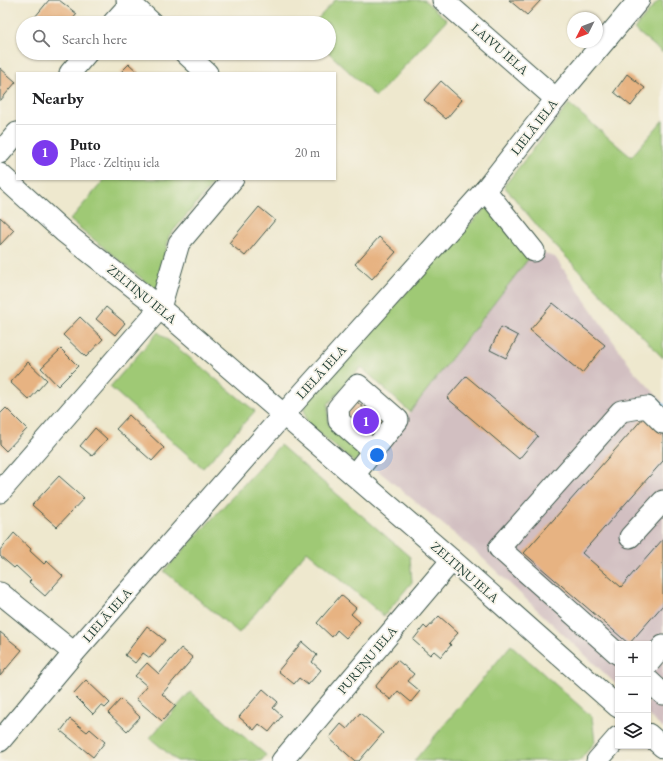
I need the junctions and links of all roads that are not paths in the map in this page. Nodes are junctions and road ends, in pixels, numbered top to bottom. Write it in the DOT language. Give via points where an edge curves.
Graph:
graph roads {
  1 [pos="443,0"];
  2 [pos="639,0"];
  3 [pos="129,2"];
  4 [pos="119,16"];
  5 [pos="144,16"];
  6 [pos="81,60"];
  7 [pos="193,60"];
  8 [pos="71,72"];
  9 [pos="206,72"];
  10 [pos="556,99"];
  11 [pos="16,134"];
  12 [pos="0,153"];
  13 [pos="0,174"];
  14 [pos="232,180"];
  15 [pos="485,190"];
  16 [pos="534,251"];
  17 [pos="160,308"];
  18 [pos="284,414"];
  19 [pos="663,423"];
  20 [pos="373,451"];
  21 [pos="354,476"];
  22 [pos="0,492"];
  23 [pos="663,501"];
  24 [pos="630,537"];
  25 [pos="452,560"];
  26 [pos="0,592"];
  27 [pos="663,646"];
  28 [pos="615,651"];
  29 [pos="74,653"];
  30 [pos="651,660"];
  31 [pos="651,683"];
  32 [pos="663,694"];
  33 [pos="615,704"];
  34 [pos="651,737"];
  35 [pos="615,740"];
  36 [pos="0,741"];
  37 [pos="663,747"];
  38 [pos="282,761"];
  39 [pos="597,761"];
  1 -- 10 [label="street, LAIVU IELA"];
  2 -- 10 [label="street, LIELĀ IELA"];
  3 -- 4 [label="street"];
  3 -- 5 [label="street"];
  6 -- 8 [label="street"];
  7 -- 9 [label="street"];
  10 -- 15 [label="street, LIELĀ IELA"];
  11 -- 12 [label="street"];
  13 -- 17 [label="street, ZELTIŅU IELA" via="64,232"];
  14 -- 17 [label="street" via="180,243"];
  15 -- 16 [label="street"];
  15 -- 18 [label="street, LIELĀ IELA"];
  17 -- 18 [label="street, ZELTIŅU IELA"];
  17 -- 22 [label="street"];
  18 -- 21 [label="street, ZELTIŅU IELA"];
  18 -- 29 [label="street, LIELĀ IELA"];
  19 -- 28 [label="street" via="647,408 621,411 499,548"];
  20 -- 21 [label="street"];
  21 -- 25 [label="street, ZELTIŅU IELA"];
  23 -- 24 [label="street"];
  25 -- 33 [label="street, ZELTIŅU IELA"];
  25 -- 38 [label="street, PUREŅU IELA"];
  26 -- 29 [label="street"];
  27 -- 30 [label="street"];
  29 -- 36 [label="street, LIELĀ IELA"];
  31 -- 32 [label="street"];
  34 -- 37 [label="street"];
  35 -- 39 [label="street"];
}
